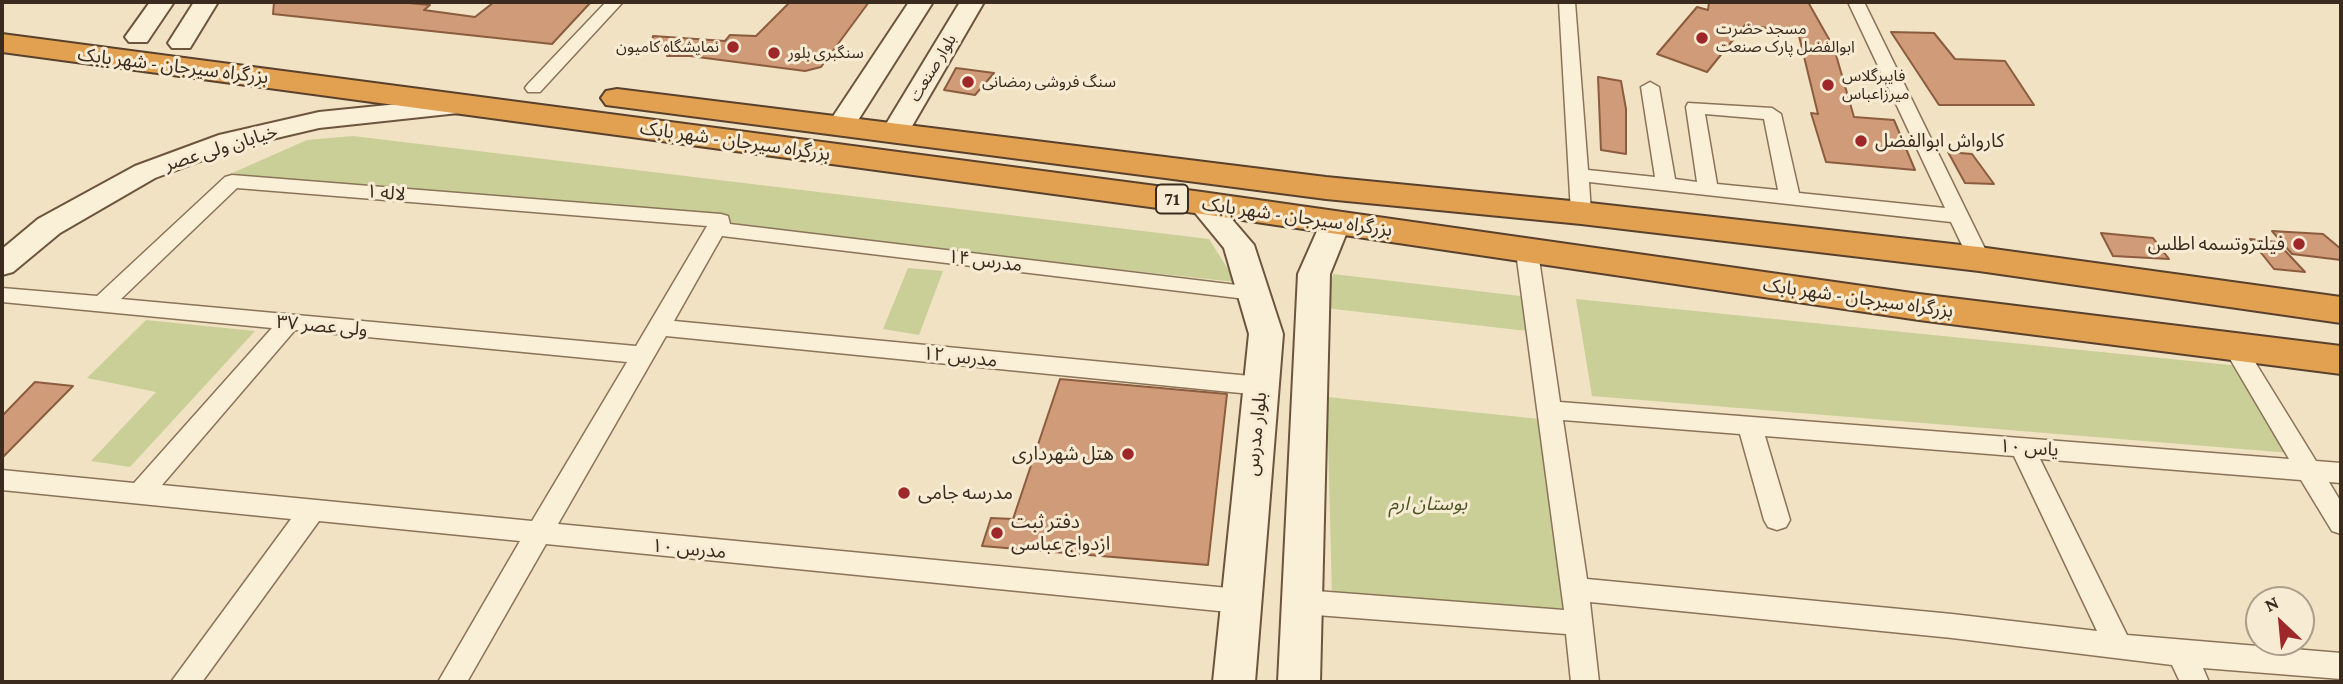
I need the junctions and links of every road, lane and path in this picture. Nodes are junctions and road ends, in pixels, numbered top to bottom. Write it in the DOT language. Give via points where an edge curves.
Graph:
graph roads {
  1 [pos="162,2"];
  2 [pos="615,2"];
  3 [pos="921,2"];
  4 [pos="972,2"];
  5 [pos="1567,2"];
  6 [pos="1856,2"];
  7 [pos="206,6"];
  8 [pos="2,20"];
  9 [pos="138,37"];
  10 [pos="2,43"];
  11 [pos="181,43"];
  12 [pos="1650,87"];
  13 [pos="534,88"];
  14 [pos="467,105"];
  15 [pos="840,127"];
  16 [pos="894,134"];
  17 [pos="1579,175"];
  18 [pos="1666,183"];
  19 [pos="1708,188"];
  20 [pos="1790,198"];
  21 [pos="1202,203"];
  22 [pos="1581,213"];
  23 [pos="1956,216"];
  24 [pos="1336,222"];
  25 [pos="719,225"];
  26 [pos="1527,252"];
  27 [pos="1902,253"];
  28 [pos="1979,260"];
  29 [pos="2,265"];
  30 [pos="1254,293"];
  31 [pos="2,295"];
  32 [pos="100,306"];
  33 [pos="1919,307"];
  34 [pos="2341,310"];
  35 [pos="289,323"];
  36 [pos="659,327"];
  37 [pos="1266,334"];
  38 [pos="1311,339"];
  39 [pos="2234,347"];
  40 [pos="642,355"];
  41 [pos="2341,359"];
  42 [pos="1261,386"];
  43 [pos="1548,410"];
  44 [pos="1750,426"];
  45 [pos="2022,448"];
  46 [pos="2307,470"];
  47 [pos="2341,472"];
  48 [pos="2,480"];
  49 [pos="139,495"];
  50 [pos="311,512"];
  51 [pos="1777,520"];
  52 [pos="2341,524"];
  53 [pos="538,534"];
  54 [pos="1575,589"];
  55 [pos="1239,601"];
  56 [pos="1303,602"];
  57 [pos="1578,624"];
  58 [pos="2119,647"];
  59 [pos="2181,654"];
  60 [pos="2341,666"];
  61 [pos="185,682"];
  62 [pos="452,682"];
  63 [pos="1234,682"];
  64 [pos="1299,682"];
  65 [pos="1585,682"];
  66 [pos="2195,682"];
  1 -- 9 [label="street"];
  2 -- 13 [label="street"];
  3 -- 15 [label="street"];
  4 -- 16 [label="street, بلوار صنعت"];
  5 -- 17 [label="street"];
  6 -- 23 [label="street"];
  7 -- 11 [label="street"];
  8 -- 9 [label="highway, بزرگراه سیرجان - شهر بابک / 71"];
  9 -- 11 [label="highway, بزرگراه سیرجان - شهر بابک / 71"];
  10 -- 14 [label="highway, بزرگراه سیرجان - شهر بابک / 71"];
  11 -- 13 [label="highway, بزرگراه سیرجان - شهر بابک / 71"];
  12 -- 18 [label="street"];
  13 -- 15 [label="highway, بزرگراه سیرجان - شهر بابک / 71"];
  14 -- 21 [label="highway, بزرگراه سیرجان - شهر بابک / 71"];
  14 -- 29 [label="street, خیابان ولی عصر" via="319,120 229,141 145,172 49,226"];
  15 -- 16 [label="highway, بزرگراه سیرجان - شهر بابک / 71"];
  16 -- 22 [label="highway, بزرگراه سیرجان - شهر بابک / 71" via="1326,188"];
  17 -- 18 [label="street"];
  17 -- 22 [label="street"];
  18 -- 19 [label="street"];
  19 -- 20 [label="street"];
  19 -- 20 [label="street" via="1695,107 1772,114"];
  20 -- 23 [label="street"];
  21 -- 24 [label="highway, بزرگراه سیرجان - شهر بابک / 71"];
  21 -- 30 [label="street, بلوار مدرس" via="1239,245"];
  22 -- 27 [label="highway, بزرگراه سیرجان - شهر بابک / 71"];
  23 -- 28 [label="street"];
  24 -- 26 [label="highway, بزرگراه سیرجان - شهر بابک / 71"];
  24 -- 38 [label="street" via="1314,274"];
  25 -- 30 [label="street, مدرس ۱۴"];
  25 -- 32 [label="street, لاله ۱" via="232,181"];
  25 -- 36 [label="street"];
  26 -- 33 [label="highway, بزرگراه سیرجان - شهر بابک / 71"];
  26 -- 43 [label="street"];
  27 -- 28 [label="highway, بزرگراه سیرجان - شهر بابک / 71"];
  27 -- 33 [label="highway"];
  28 -- 34 [label="highway, بزرگراه سیرجان - شهر بابک / 71"];
  30 -- 37 [label="street, بلوار مدرس"];
  31 -- 32 [label="street, ولی عصر ۳۷"];
  32 -- 35 [label="street, ولی عصر ۳۷"];
  33 -- 39 [label="highway, بزرگراه سیرجان - شهر بابک / 71"];
  35 -- 40 [label="street, ولی عصر ۳۷"];
  35 -- 49 [label="street"];
  36 -- 40 [label="street"];
  36 -- 42 [label="street, مدرس ۱۲"];
  37 -- 38 [label="street"];
  37 -- 42 [label="street, بلوار مدرس"];
  38 -- 56 [label="street"];
  39 -- 41 [label="highway, بزرگراه سیرجان - شهر بابک / 71"];
  39 -- 46 [label="street"];
  40 -- 53 [label="street"];
  42 -- 55 [label="street, بلوار مدرس"];
  43 -- 44 [label="street, یاس ۱۰"];
  43 -- 54 [label="street"];
  44 -- 45 [label="street, یاس ۱۰"];
  44 -- 51 [label="street"];
  45 -- 46 [label="street, یاس ۱۰"];
  45 -- 58 [label="street"];
  46 -- 47 [label="street, یاس ۱۰"];
  46 -- 52 [label="street"];
  48 -- 49 [label="street, مدرس ۱۰"];
  49 -- 50 [label="street, مدرس ۱۰"];
  50 -- 53 [label="street, مدرس ۱۰"];
  50 -- 61 [label="street"];
  53 -- 55 [label="street, مدرس ۱۰"];
  53 -- 62 [label="street"];
  54 -- 57 [label="street"];
  54 -- 58 [label="street"];
  55 -- 63 [label="street, بلوار مدرس"];
  56 -- 57 [label="street"];
  56 -- 64 [label="street"];
  57 -- 65 [label="street"];
  58 -- 59 [label="street"];
  59 -- 60 [label="street"];
  59 -- 66 [label="street"];
}
